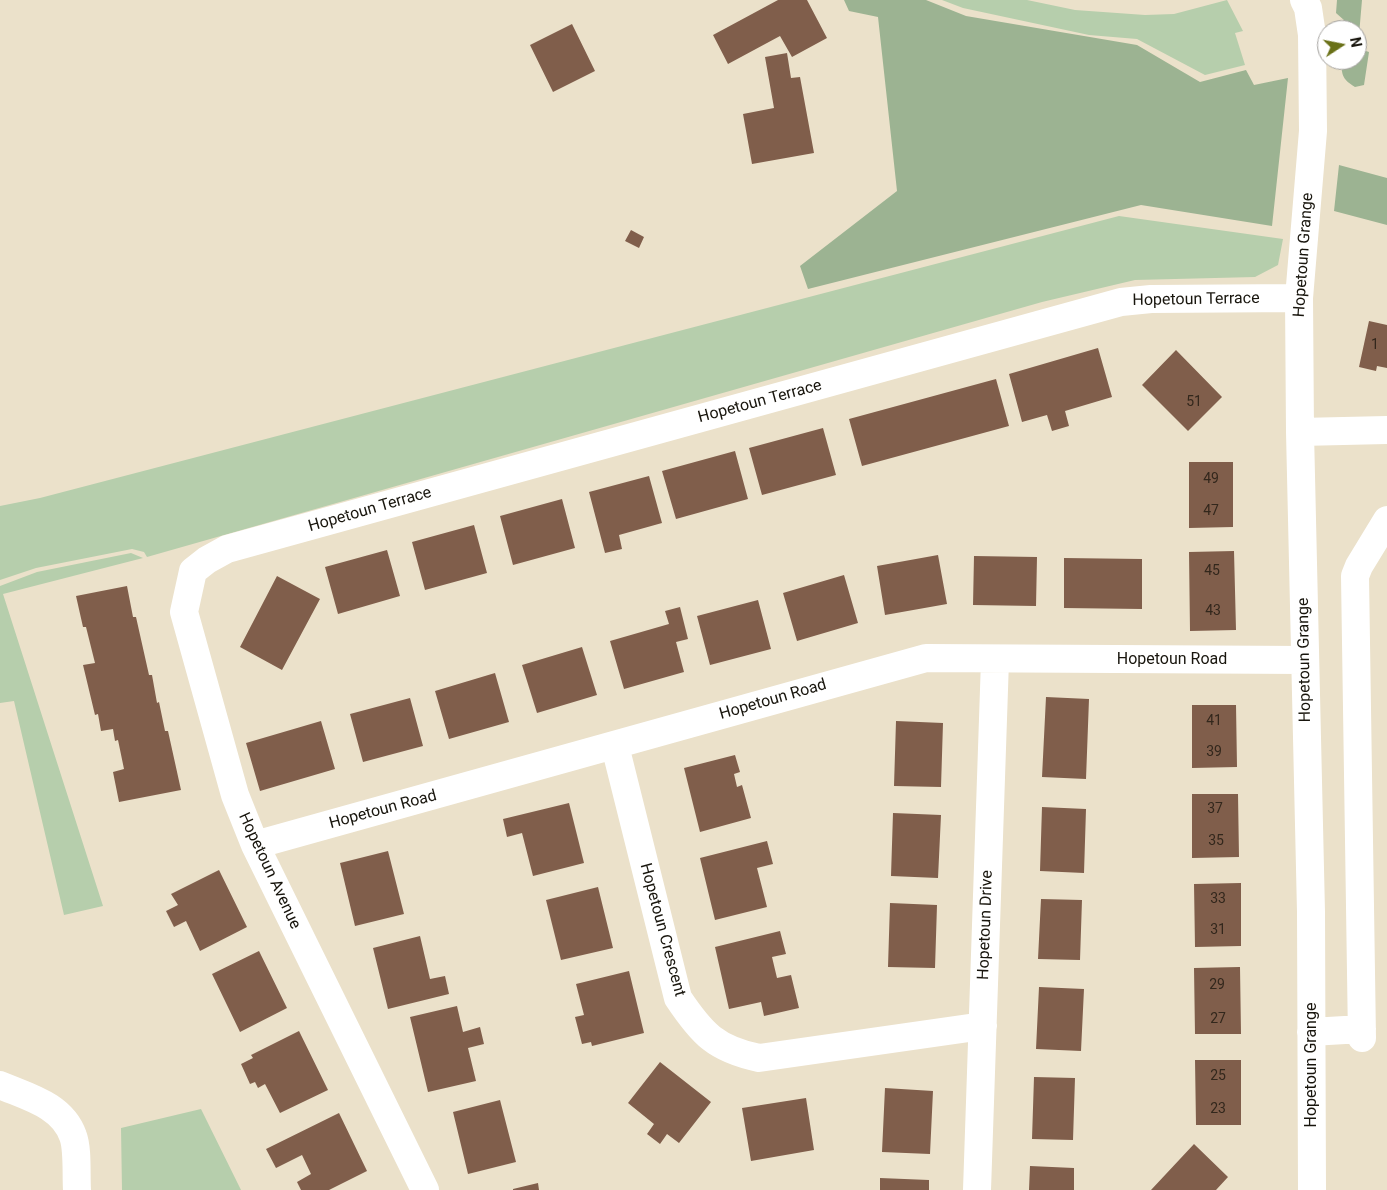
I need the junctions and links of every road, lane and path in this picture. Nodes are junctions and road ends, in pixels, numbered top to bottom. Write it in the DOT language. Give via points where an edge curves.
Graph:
graph roads {
  1 [pos="1304,0"];
  2 [pos="1300,298"];
  3 [pos="1387,430"];
  4 [pos="1300,432"];
  5 [pos="1387,520"];
  6 [pos="227,549"];
  7 [pos="995,660"];
  8 [pos="1305,660"];
  9 [pos="615,746"];
  10 [pos="255,845"];
  11 [pos="983,1026"];
  12 [pos="1311,1032"];
  13 [pos="0,1085"];
  14 [pos="77,1190"];
  15 [pos="425,1190"];
  16 [pos="977,1190"];
  17 [pos="1312,1190"];
  1 -- 2 [label="street, Hopetoun Grange" via="1312,35 1313,131"];
  2 -- 4 [label="street, Hopetoun Grange"];
  2 -- 6 [label="street, Hopetoun Terrace" via="1121,302"];
  3 -- 4 [label="street"];
  4 -- 8 [label="street, Hopetoun Grange"];
  5 -- 12 [label="street" via="1355,576 1362,1033"];
  6 -- 10 [label="street, Hopetoun Avenue" via="192,571 184,612 235,795"];
  7 -- 8 [label="street, Hopetoun Road"];
  7 -- 9 [label="street, Hopetoun Road" via="926,658"];
  7 -- 11 [label="street, Hopetoun Drive"];
  8 -- 12 [label="street, Hopetoun Grange"];
  9 -- 10 [label="street, Hopetoun Road"];
  9 -- 11 [label="street, Hopetoun Crescent" via="678,998 695,1023 720,1046 759,1058"];
  10 -- 15 [label="street, Hopetoun Avenue"];
  11 -- 16 [label="street, Hopetoun Drive"];
  12 -- 17 [label="street, Hopetoun Grange"];
  13 -- 14 [label="street" via="42,1102 61,1115 74,1137"];
}
